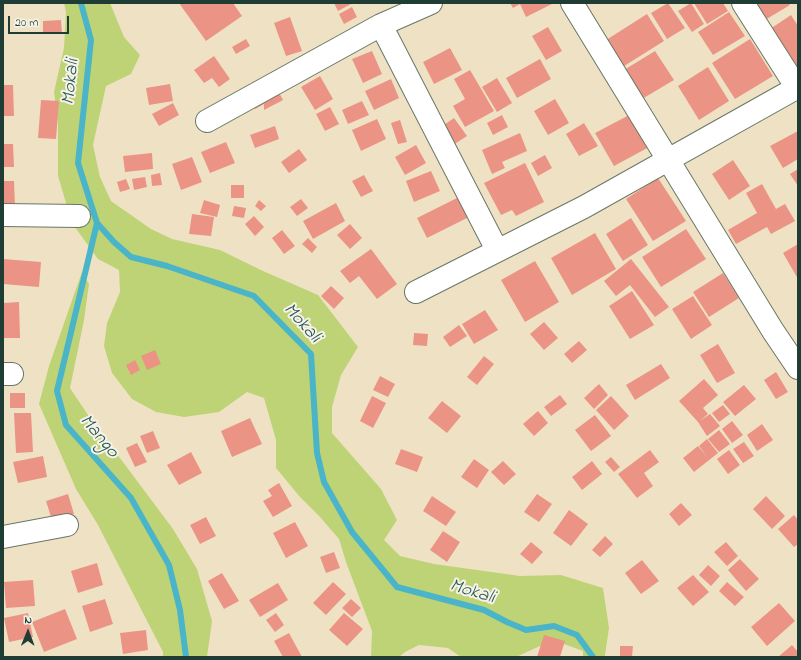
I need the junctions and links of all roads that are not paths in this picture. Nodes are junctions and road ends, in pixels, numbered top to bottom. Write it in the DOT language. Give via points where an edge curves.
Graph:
graph roads {
  1 [pos="431,3"];
  2 [pos="572,3"];
  3 [pos="743,3"];
  4 [pos="381,25"];
  5 [pos="798,88"];
  6 [pos="207,121"];
  7 [pos="668,160"];
  8 [pos="3,215"];
  9 [pos="79,216"];
  10 [pos="497,250"];
  11 [pos="416,292"];
  12 [pos="798,368"];
  13 [pos="67,525"];
  14 [pos="3,537"];
  1 -- 4 [label="street"];
  2 -- 7 [label="street"];
  3 -- 5 [label="street"];
  4 -- 6 [label="street"];
  4 -- 10 [label="street"];
  5 -- 7 [label="street"];
  7 -- 10 [label="street" via="584,207"];
  7 -- 12 [label="street"];
  8 -- 9 [label="street"];
  10 -- 11 [label="street"];
  13 -- 14 [label="street"];
}
